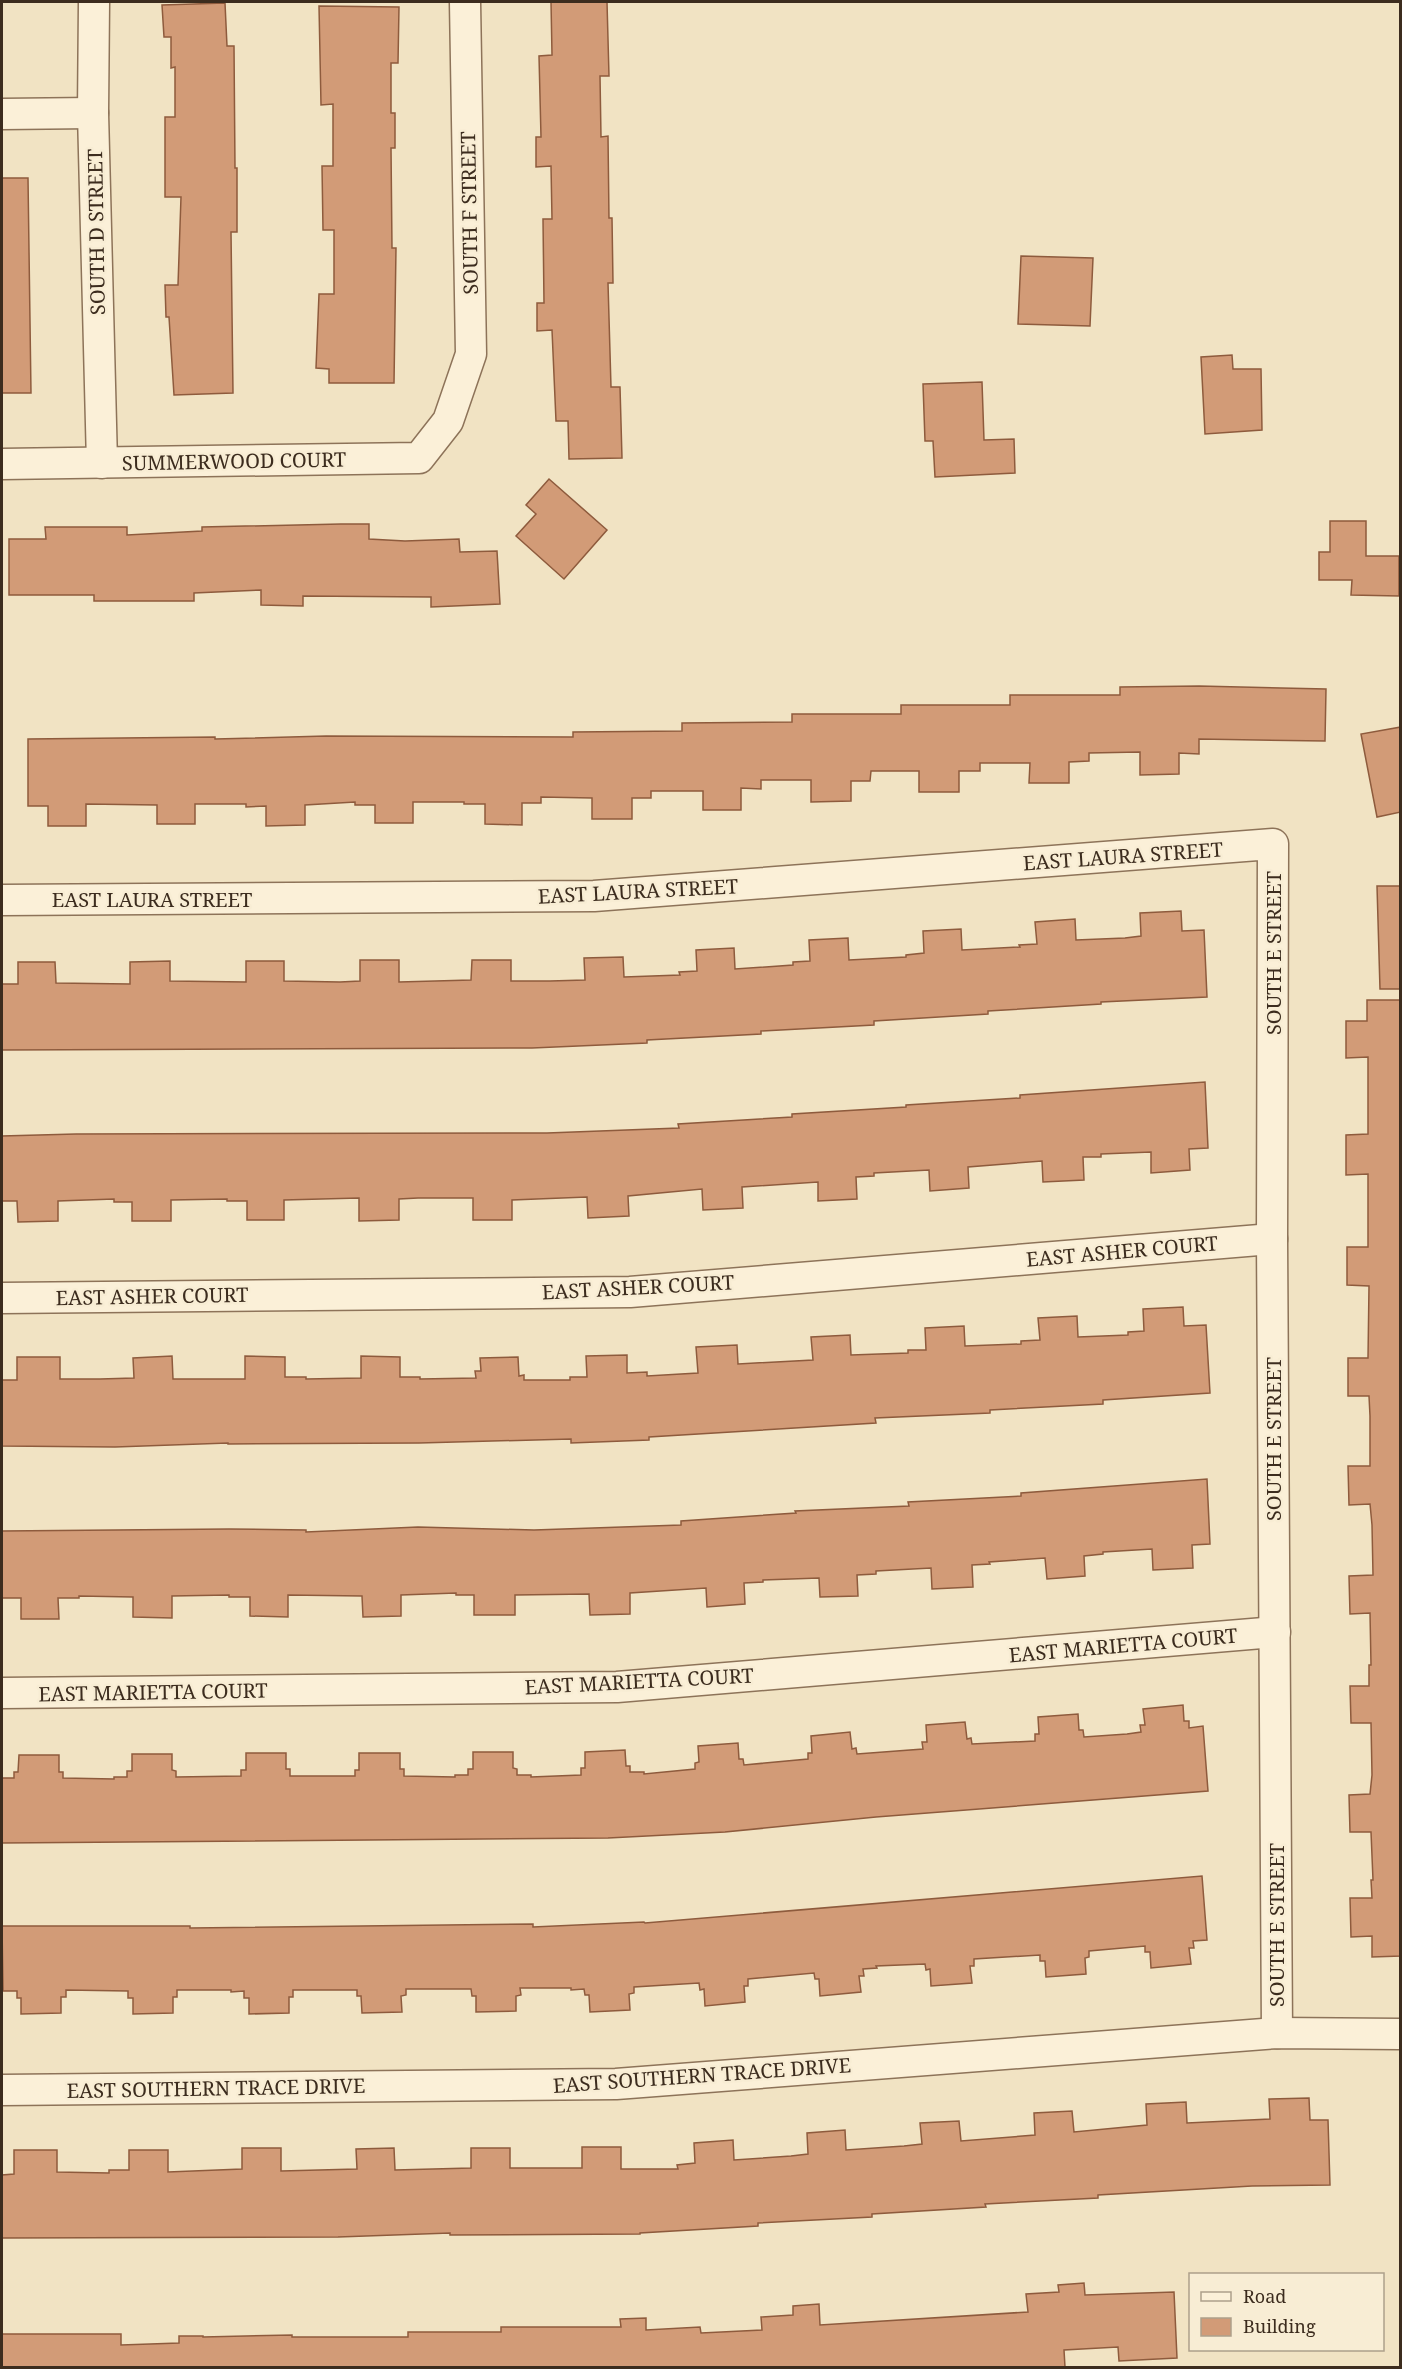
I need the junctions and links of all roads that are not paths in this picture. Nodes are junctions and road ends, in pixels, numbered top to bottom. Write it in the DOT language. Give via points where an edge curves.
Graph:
graph roads {
  1 [pos="94,2"];
  2 [pos="465,2"];
  3 [pos="93,113"];
  4 [pos="2,114"];
  5 [pos="448,421"];
  6 [pos="102,463"];
  7 [pos="2,464"];
  8 [pos="1273,844"];
  9 [pos="2,900"];
  10 [pos="1272,1239"];
  11 [pos="2,1298"];
  12 [pos="1275,1632"];
  13 [pos="2,1693"];
  14 [pos="1277,2033"];
  15 [pos="1401,2034"];
  16 [pos="2,2090"];
  1 -- 3 [label="street, SOUTH D STREET"];
  2 -- 5 [label="street, SOUTH F STREET" via="471,354"];
  3 -- 4 [label="street"];
  3 -- 6 [label="street, SOUTH D STREET"];
  5 -- 6 [label="street, SUMMERWOOD COURT" via="418,459"];
  6 -- 7 [label="street, SUMMERWOOD COURT"];
  8 -- 9 [label="street, EAST LAURA STREET" via="594,896"];
  8 -- 10 [label="street, SOUTH E STREET"];
  10 -- 11 [label="street, EAST ASHER COURT" via="630,1292"];
  10 -- 12 [label="street, SOUTH E STREET"];
  12 -- 13 [label="street, EAST MARIETTA COURT" via="617,1687"];
  12 -- 14 [label="street, SOUTH E STREET"];
  14 -- 15 [label="street, EAST SOUTHERN TRACE DRIVE"];
  14 -- 16 [label="street, EAST SOUTHERN TRACE DRIVE" via="616,2084"];
}
